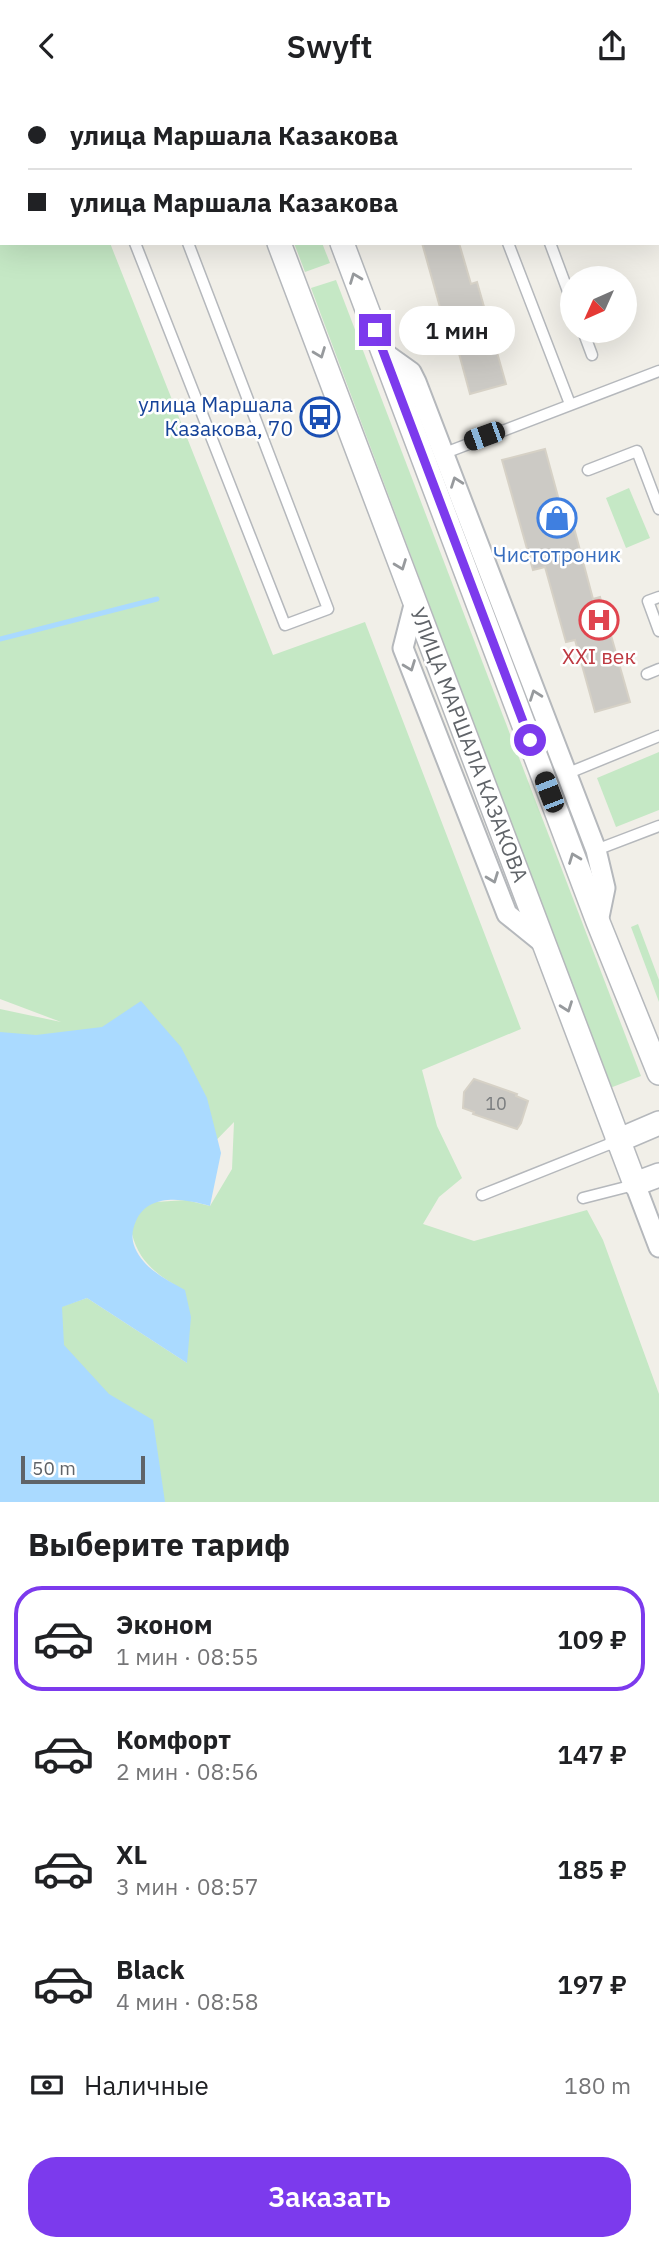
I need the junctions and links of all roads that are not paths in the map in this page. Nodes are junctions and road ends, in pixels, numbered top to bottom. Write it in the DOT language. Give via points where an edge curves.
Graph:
graph roads {
  1 [pos="136,245"];
  2 [pos="189,245"];
  3 [pos="280,245"];
  4 [pos="343,245"];
  5 [pos="509,245"];
  6 [pos="551,245"];
  7 [pos="560,270"];
  8 [pos="588,343"];
  9 [pos="383,352"];
  10 [pos="592,355"];
  11 [pos="659,371"];
  12 [pos="570,404"];
  13 [pos="445,453"];
  14 [pos="589,470"];
  15 [pos="659,509"];
  16 [pos="659,597"];
  17 [pos="659,631"];
  18 [pos="659,669"];
  19 [pos="647,674"];
  20 [pos="659,736"];
  21 [pos="565,775"];
  22 [pos="659,826"];
  23 [pos="596,850"];
  24 [pos="598,922"];
  25 [pos="659,1073"];
  26 [pos="659,1123"];
  27 [pos="617,1141"];
  28 [pos="659,1175"];
  29 [pos="635,1184"];
  30 [pos="482,1195"];
  31 [pos="583,1198"];
  32 [pos="659,1247"];
  1 -- 2 [label="lane" via="285,625 328,608"];
  3 -- 27 [label="street, УЛИЦА МАРШАЛА КАЗАКОВА, one-way"];
  9 -- 4 [label="street, one-way"];
  5 -- 12 [label="lane"];
  6 -- 7 [label="lane"];
  8 -- 10 [label="lane"];
  9 -- 13 [label="street" via="411,372"];
  24 -- 9 [label="street, one-way"];
  11 -- 12 [label="lane"];
  12 -- 13 [label="lane"];
  21 -- 13 [label="street, one-way"];
  14 -- 15 [label="lane" via="637,451"];
  16 -- 17 [label="lane" via="648,601"];
  18 -- 19 [label="lane"];
  20 -- 21 [label="lane"];
  21 -- 23 [label="street"];
  22 -- 23 [label="lane"];
  23 -- 24 [label="street" via="605,888"];
  24 -- 25 [label="street"];
  26 -- 27 [label="street"];
  27 -- 29 [label="street, УЛИЦА МАРШАЛА КАЗАКОВА"];
  27 -- 30 [label="lane"];
  28 -- 29 [label="street"];
  29 -- 31 [label="lane"];
  29 -- 32 [label="street, УЛИЦА МАРШАЛА КАЗАКОВА"];
}
